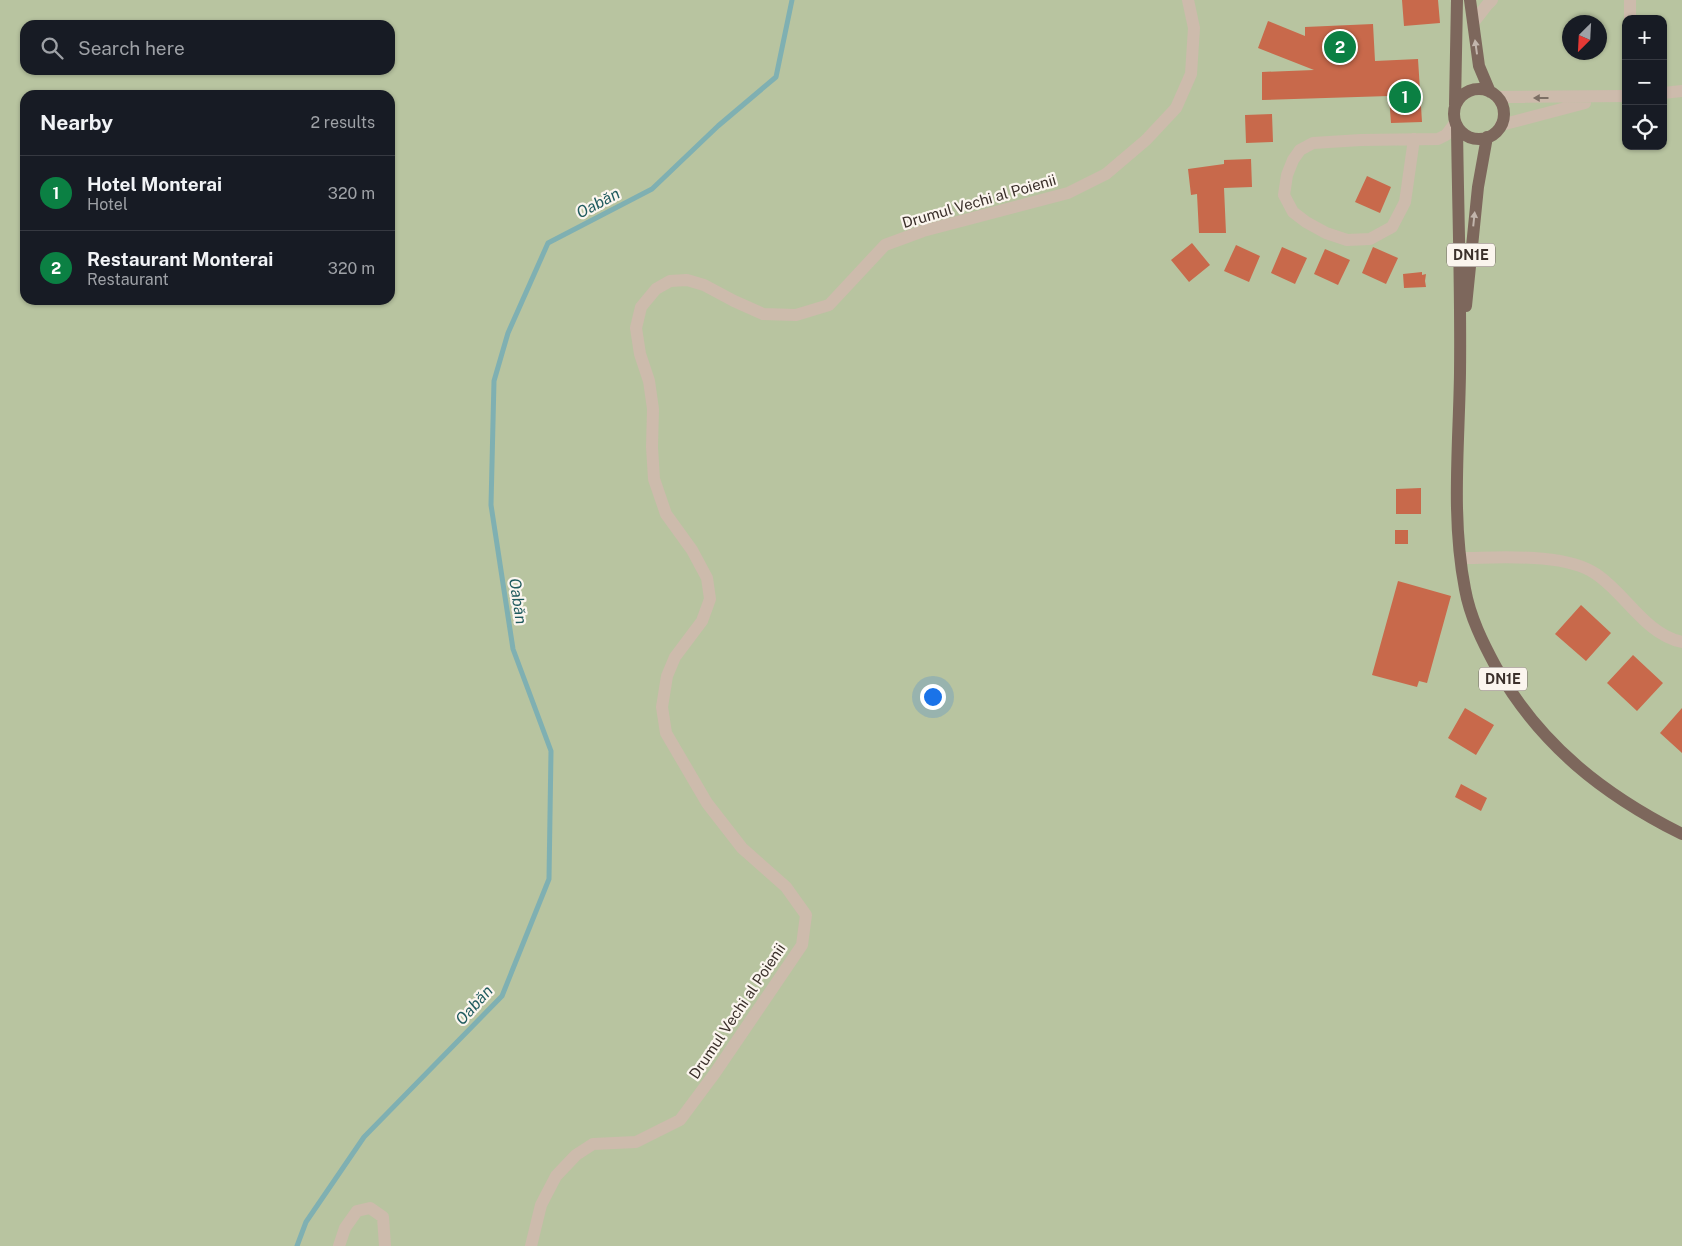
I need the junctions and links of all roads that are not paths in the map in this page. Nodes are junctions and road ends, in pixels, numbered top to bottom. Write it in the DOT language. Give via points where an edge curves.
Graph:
graph roads {
  1 [pos="1188,0"];
  2 [pos="1457,0"];
  3 [pos="1470,0"];
  4 [pos="1492,0"];
  5 [pos="1630,0"];
  6 [pos="1630,15"];
  7 [pos="1473,23"];
  8 [pos="1682,91"];
  9 [pos="1667,93"];
  10 [pos="1493,95"];
  11 [pos="1622,96"];
  12 [pos="1607,98"];
  13 [pos="1456,105"];
  14 [pos="1456,125"];
  15 [pos="1501,125"];
  16 [pos="1487,137"];
  17 [pos="1414,139"];
  18 [pos="1460,372"];
  19 [pos="1460,558"];
  20 [pos="1682,642"];
  21 [pos="1682,834"];
  22 [pos="339,1246"];
  23 [pos="385,1246"];
  24 [pos="531,1246"];
  1 -- 24 [label="street, Drumul Vechi al Poienii" via="1194,28 1191,74 1176,108 1146,140 1106,174 1068,193 923,231 885,246 829,305 796,315 763,314 687,280 670,281 656,289 642,307 636,328 653,409 654,479 666,514 707,578 710,599 702,621 675,657 667,676 662,707 666,733 707,803 742,848 786,887 806,915 802,945 680,1120 636,1142 593,1144 576,1155 556,1176 542,1205"];
  2 -- 13 [label="main road, DN1E"];
  3 -- 7 [label="main road"];
  4 -- 7 [label="street"];
  5 -- 6 [label="street"];
  10 -- 7 [label="main road, one-way" via="1479,66"];
  8 -- 9 [label="street"];
  12 -- 10 [label="street, one-way"];
  10 -- 13 [label="main road" via="1474,90 1466,93"];
  10 -- 15 [label="main road" via="1503,111"];
  11 -- 12 [label="street"];
  12 -- 15 [label="street"];
  13 -- 14 [label="main road, DN1E"];
  14 -- 16 [label="main road" via="1466,136"];
  14 -- 17 [label="street" via="1438,139"];
  14 -- 18 [label="main road, DN1E"];
  15 -- 16 [label="main road"];
  18 -- 16 [label="main road, DN1E, one-way" via="1478,187"];
  17 -- 17 [label="street" via="1405,202 1392,227 1370,239 1346,240 1326,233 1292,212 1284,195 1287,175 1300,150 1313,143"];
  18 -- 19 [label="main road, DN1E" via="1457,490"];
  19 -- 20 [label="street" via="1552,560 1576,565 1595,573 1612,586 1663,635"];
  19 -- 21 [label="main road, DN1E" via="1465,591 1487,651 1516,698 1544,734 1563,754 1624,802"];
  22 -- 23 [label="street" via="344,1228 357,1211 370,1208 383,1217"];
}
